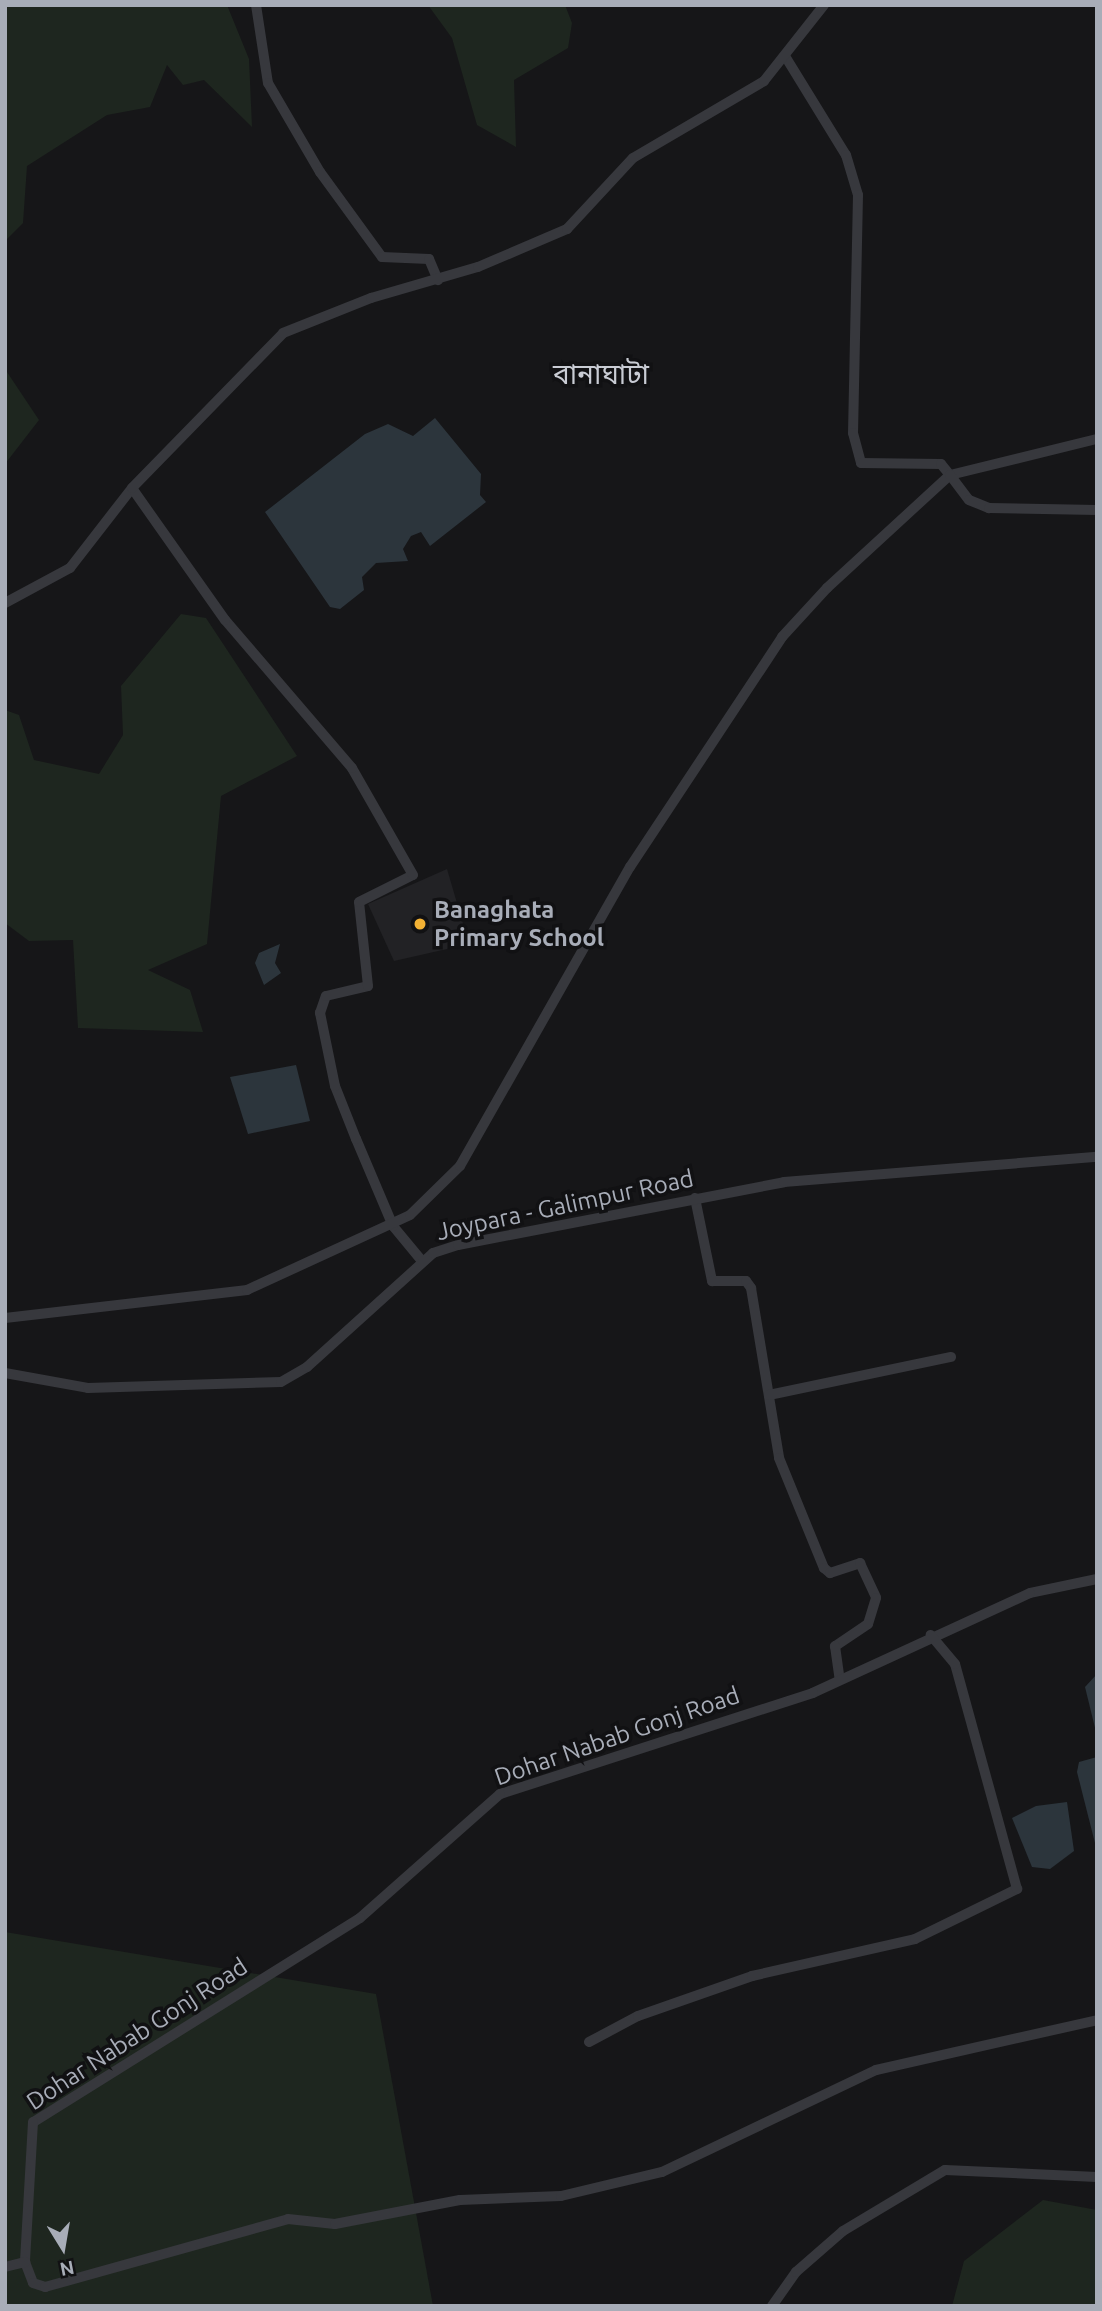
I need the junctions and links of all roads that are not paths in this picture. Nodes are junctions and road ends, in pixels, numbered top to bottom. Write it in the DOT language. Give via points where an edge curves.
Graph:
graph roads {
  1 [pos="256,5"];
  2 [pos="824,5"];
  3 [pos="785,56"];
  4 [pos="438,281"];
  5 [pos="1097,439"];
  6 [pos="950,475"];
  7 [pos="132,488"];
  8 [pos="1097,510"];
  9 [pos="5,603"];
  10 [pos="1097,1157"];
  11 [pos="695,1198"];
  12 [pos="393,1226"];
  13 [pos="422,1261"];
  14 [pos="5,1318"];
  15 [pos="951,1357"];
  16 [pos="5,1373"];
  17 [pos="769,1395"];
  18 [pos="1097,1578"];
  19 [pos="931,1635"];
  20 [pos="840,1680"];
  21 [pos="1097,2020"];
  22 [pos="589,2042"];
  23 [pos="1097,2178"];
  24 [pos="25,2262"];
  25 [pos="5,2267"];
  26 [pos="772,2306"];
  1 -- 4 [label="street" via="268,83 320,172 382,257 429,259"];
  2 -- 3 [label="street"];
  3 -- 4 [label="street" via="764,81 633,158 567,229"];
  3 -- 6 [label="street" via="846,155 858,195 855,447 861,463 940,464"];
  4 -- 7 [label="street" via="283,333"];
  5 -- 6 [label="street"];
  6 -- 8 [label="street" via="969,500 989,508"];
  6 -- 12 [label="street" via="892,522 782,637 630,867 460,1166"];
  7 -- 9 [label="street" via="70,568"];
  7 -- 12 [label="street" via="225,620 352,768 414,875 359,902 368,969 364,991 335,992 321,1002 335,1086"];
  10 -- 11 [label="street, Joypara - Galimpur Road" via="869,1173"];
  11 -- 13 [label="street, Joypara - Galimpur Road" via="458,1245"];
  11 -- 17 [label="street" via="712,1281 746,1282 751,1288"];
  12 -- 13 [label="street"];
  12 -- 14 [label="street" via="247,1290"];
  13 -- 16 [label="street, Joypara - Galimpur Road" via="307,1367 281,1382 88,1388"];
  15 -- 17 [label="street"];
  17 -- 20 [label="street" via="779,1458 824,1568 830,1573 860,1563 876,1598 868,1625 835,1646"];
  18 -- 19 [label="street, Dohar Nabab Gonj Road" via="1030,1593"];
  19 -- 20 [label="street, Dohar Nabab Gonj Road"];
  19 -- 22 [label="street" via="955,1664 1017,1889 915,1939 752,1976 638,2016"];
  20 -- 24 [label="street, Dohar Nabab Gonj Road" via="500,1794 360,1918 37,2120 29,2132"];
  21 -- 24 [label="street" via="876,2070 709,2153 662,2172 573,2193 460,2200 335,2224 288,2219 45,2287 33,2283"];
  23 -- 26 [label="street" via="945,2170 843,2231 796,2272"];
  24 -- 25 [label="street"];
}
